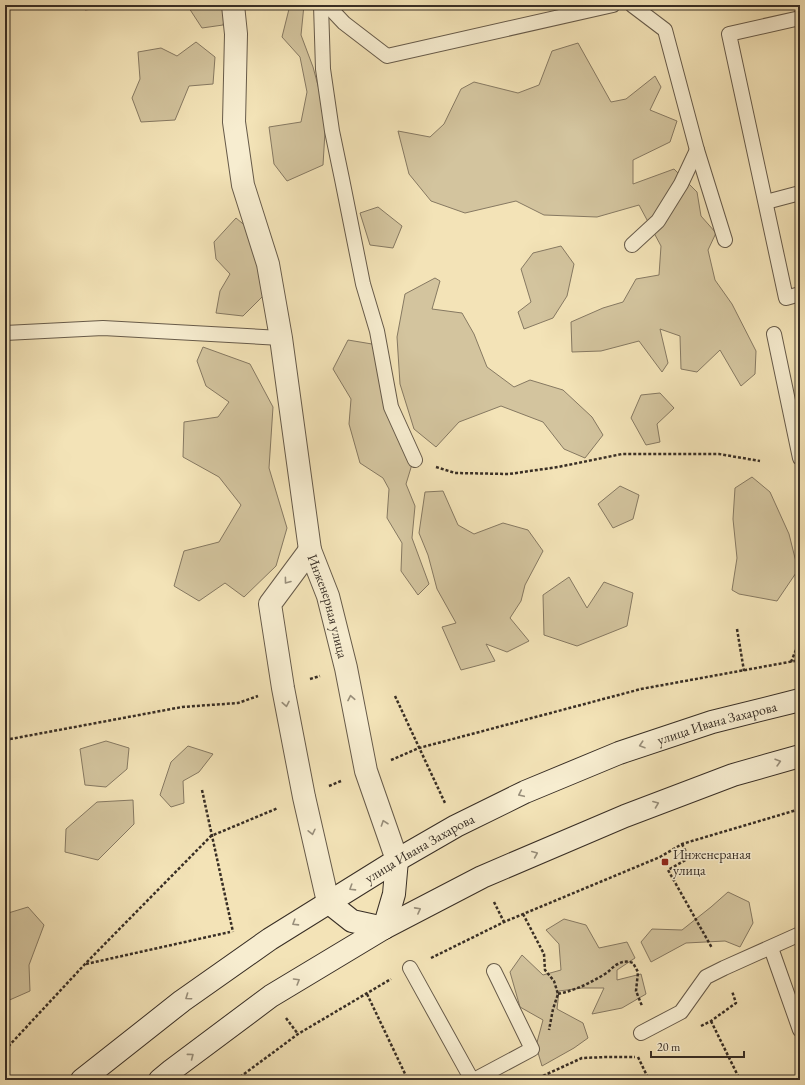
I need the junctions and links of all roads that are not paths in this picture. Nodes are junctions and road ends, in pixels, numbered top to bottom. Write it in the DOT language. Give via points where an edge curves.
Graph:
graph roads {
  1 [pos="233,5"];
  2 [pos="321,5"];
  3 [pos="327,5"];
  4 [pos="613,5"];
  5 [pos="632,5"];
  6 [pos="598,7"];
  7 [pos="800,18"];
  8 [pos="697,150"];
  9 [pos="800,193"];
  10 [pos="766,202"];
  11 [pos="725,240"];
  12 [pos="632,245"];
  13 [pos="800,294"];
  14 [pos="5,333"];
  15 [pos="774,334"];
  16 [pos="281,338"];
  17 [pos="800,458"];
  18 [pos="415,460"];
  19 [pos="310,550"];
  20 [pos="800,700"];
  21 [pos="800,756"];
  22 [pos="397,860"];
  23 [pos="328,902"];
  24 [pos="384,928"];
  25 [pos="800,934"];
  26 [pos="771,948"];
  27 [pos="410,968"];
  28 [pos="494,971"];
  29 [pos="800,1030"];
  30 [pos="646,1031"];
  31 [pos="82,1080"];
  32 [pos="160,1080"];
  33 [pos="473,1080"];
  1 -- 16 [label="main road" via="236,34 234,122 243,185 268,264"];
  2 -- 18 [label="lane" via="323,69 332,131 363,284 376,331 391,407"];
  3 -- 6 [label="lane" via="344,23 388,56"];
  4 -- 6 [label="lane"];
  5 -- 8 [label="lane" via="665,30"];
  7 -- 10 [label="lane" via="729,34"];
  8 -- 11 [label="lane"];
  8 -- 12 [label="lane" via="681,184 658,221"];
  9 -- 10 [label="lane"];
  10 -- 13 [label="lane" via="786,298"];
  14 -- 16 [label="lane" via="103,328"];
  15 -- 17 [label="lane"];
  16 -- 19 [label="main road"];
  22 -- 19 [label="main road, Инженерная улица, one-way" via="366,770 346,668 328,596"];
  19 -- 23 [label="main road, Инженерная улица, one-way" via="270,604 304,797"];
  20 -- 22 [label="main road, улица Ивана Захарова, one-way" via="712,722 619,753 526,792 456,826"];
  24 -- 21 [label="main road, one-way" via="482,876 625,816 733,775"];
  22 -- 23 [label="main road, улица Ивана Захарова, one-way"];
  22 -- 24 [label="main road" via="394,894"];
  23 -- 24 [label="main road" via="352,920"];
  23 -- 31 [label="main road, улица Ивана Захарова, one-way" via="182,1001"];
  32 -- 24 [label="main road, one-way" via="271,996"];
  25 -- 26 [label="lane"];
  26 -- 29 [label="lane"];
  26 -- 30 [label="lane" via="706,977 681,1012"];
  27 -- 33 [label="lane"];
  28 -- 33 [label="lane" via="532,1049"];
}
